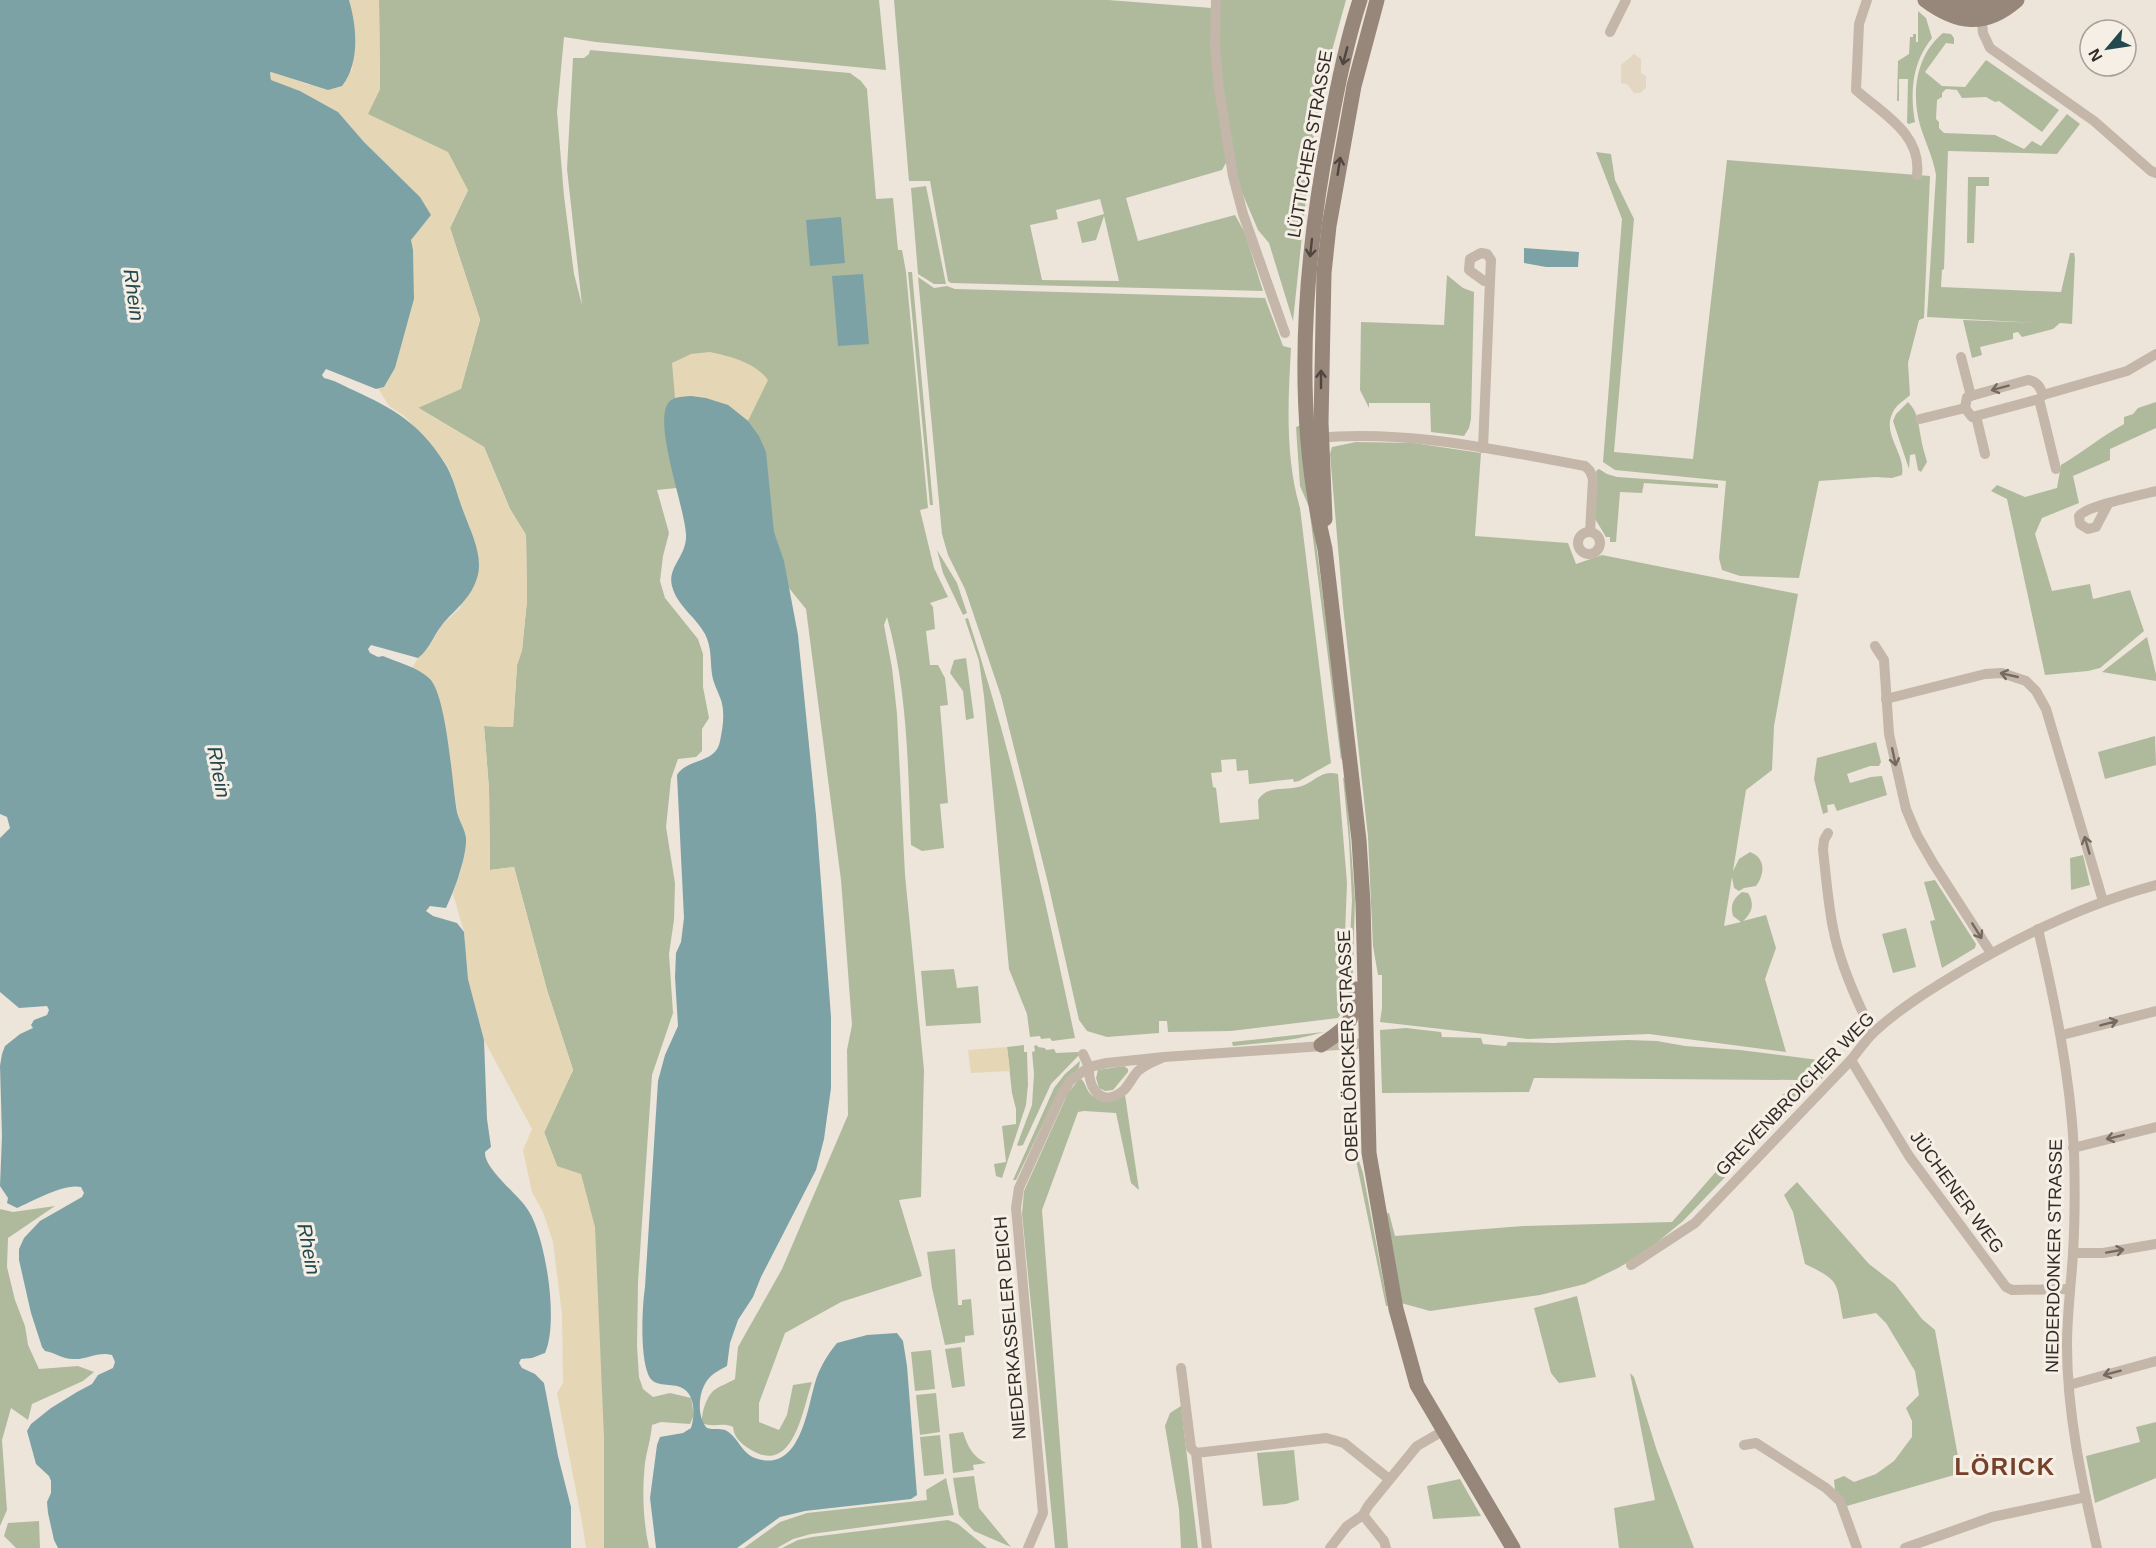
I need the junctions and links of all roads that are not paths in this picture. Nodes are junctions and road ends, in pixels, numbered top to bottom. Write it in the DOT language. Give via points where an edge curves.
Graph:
graph roads {
  1 [pos="1216,0"];
  2 [pos="1360,0"];
  3 [pos="1377,0"];
  4 [pos="1626,0"];
  5 [pos="1868,0"];
  6 [pos="1925,0"];
  7 [pos="1940,0"];
  8 [pos="1999,0"];
  9 [pos="2017,0"];
  10 [pos="1981,14"];
  11 [pos="1610,32"];
  12 [pos="2156,173"];
  13 [pos="1917,176"];
  14 [pos="1490,281"];
  15 [pos="1286,333"];
  16 [pos="2156,354"];
  17 [pos="1961,357"];
  18 [pos="1971,396"];
  19 [pos="2041,397"];
  20 [pos="1965,408"];
  21 [pos="1976,416"];
  22 [pos="1920,420"];
  23 [pos="1314,439"];
  24 [pos="1483,448"];
  25 [pos="1985,454"];
  26 [pos="2056,469"];
  27 [pos="2156,491"];
  28 [pos="2108,504"];
  29 [pos="1590,532"];
  30 [pos="1875,646"];
  31 [pos="1886,699"];
  32 [pos="1828,833"];
  33 [pos="2156,885"];
  34 [pos="2103,901"];
  35 [pos="2038,929"];
  36 [pos="1364,947"];
  37 [pos="1991,953"];
  38 [pos="2156,1011"];
  39 [pos="1873,1033"];
  40 [pos="2062,1035"];
  41 [pos="1366,1043"];
  42 [pos="1321,1045"];
  43 [pos="1083,1054"];
  44 [pos="1164,1057"];
  45 [pos="1851,1060"];
  46 [pos="1089,1067"];
  47 [pos="2156,1127"];
  48 [pos="2073,1148"];
  49 [pos="2156,1244"];
  50 [pos="2073,1253"];
  51 [pos="1631,1265"];
  52 [pos="2069,1289"];
  53 [pos="2156,1361"];
  54 [pos="1181,1368"];
  55 [pos="2069,1385"];
  56 [pos="1443,1431"];
  57 [pos="1744,1445"];
  58 [pos="1196,1453"];
  59 [pos="1389,1479"];
  60 [pos="2086,1497"];
  61 [pos="1363,1515"];
  62 [pos="1028,1548"];
  63 [pos="1207,1548"];
  64 [pos="1330,1548"];
  65 [pos="1386,1548"];
  66 [pos="1513,1548"];
  67 [pos="1857,1548"];
  68 [pos="1905,1548"];
  69 [pos="2097,1548"];
  1 -- 15 [label="street" via="1219,89 1232,170 1243,214"];
  2 -- 23 [label="main road, LÜTTICHER STRASSE, one-way" via="1338,81 1314,226 1305,385"];
  23 -- 3 [label="main road, LÜTTICHER STRASSE, one-way" via="1329,226 1354,86"];
  4 -- 11 [label="street"];
  5 -- 13 [label="street" via="1859,24 1856,90 1897,124 1912,143"];
  6 -- 10 [label="main road" via="1956,18 1970,21"];
  7 -- 10 [label="main road"];
  8 -- 10 [label="main road"];
  9 -- 10 [label="main road" via="2000,12"];
  10 -- 12 [label="street" via="1990,48 2094,121"];
  14 -- 24 [label="street"];
  16 -- 19 [label="street" via="2121,373"];
  17 -- 18 [label="street"];
  19 -- 18 [label="street, one-way" via="2037,383 2028,380"];
  18 -- 20 [label="street" via="1967,397"];
  19 -- 21 [label="street"];
  19 -- 26 [label="street"];
  20 -- 21 [label="street" via="1972,417"];
  20 -- 22 [label="street"];
  21 -- 25 [label="street"];
  23 -- 24 [label="street" via="1412,438"];
  23 -- 36 [label="main road, OBERLÖRICKER STRASSE" via="1316,510 1325,549 1359,840"];
  24 -- 29 [label="street" via="1587,468 1593,478"];
  27 -- 28 [label="street"];
  30 -- 31 [label="street" via="1884,660"];
  34 -- 31 [label="street, one-way" via="2046,710 2026,681 2009,674 1985,674"];
  31 -- 37 [label="street, one-way" via="1889,734 1906,809 1933,863"];
  32 -- 39 [label="street" via="1823,850 1833,930 1850,985"];
  33 -- 34 [label="street, GREVENBROICHER WEG"];
  34 -- 35 [label="street, GREVENBROICHER WEG"];
  35 -- 37 [label="street, GREVENBROICHER WEG"];
  35 -- 40 [label="street, NIEDERDONKER STRASSE"];
  36 -- 41 [label="main road, OBERLÖRICKER STRASSE"];
  36 -- 42 [label="main road" via="1356,958 1354,1014 1342,1031"];
  37 -- 39 [label="street, GREVENBROICHER WEG" via="1926,992"];
  40 -- 38 [label="street, one-way"];
  39 -- 45 [label="street, GREVENBROICHER WEG"];
  40 -- 48 [label="street, NIEDERDONKER STRASSE"];
  41 -- 42 [label="street"];
  41 -- 56 [label="main road, OBERLÖRICKER STRASSE" via="1369,1153 1395,1309 1418,1385"];
  42 -- 44 [label="street"];
  43 -- 46 [label="street"];
  44 -- 46 [label="street"];
  44 -- 46 [label="street" via="1147,1064 1125,1089 1106,1098 1092,1088"];
  45 -- 51 [label="street, GREVENBROICHER WEG" via="1695,1223"];
  45 -- 52 [label="street, JÜCHENER WEG" via="1909,1156 2006,1287"];
  46 -- 62 [label="street, NIEDERKASSELER DEICH" via="1070,1081 1060,1098 1017,1194 1043,1513"];
  47 -- 48 [label="street, one-way"];
  48 -- 50 [label="street, NIEDERDONKER STRASSE"];
  50 -- 49 [label="street, one-way" via="2103,1253"];
  50 -- 52 [label="street, NIEDERDONKER STRASSE"];
  52 -- 55 [label="street, NIEDERDONKER STRASSE"];
  53 -- 55 [label="street, one-way"];
  54 -- 58 [label="street" via="1191,1448"];
  55 -- 60 [label="street, NIEDERDONKER STRASSE"];
  56 -- 59 [label="street" via="1417,1446"];
  56 -- 66 [label="main road, OBERLÖRICKER STRASSE"];
  57 -- 67 [label="street" via="1756,1443 1826,1488 1840,1501"];
  58 -- 59 [label="street" via="1326,1438 1344,1443"];
  58 -- 63 [label="street"];
  59 -- 61 [label="street"];
  60 -- 68 [label="street" via="1992,1517"];
  60 -- 69 [label="street, NIEDERDONKER STRASSE"];
  61 -- 64 [label="street" via="1347,1526"];
  61 -- 65 [label="street"];
}
